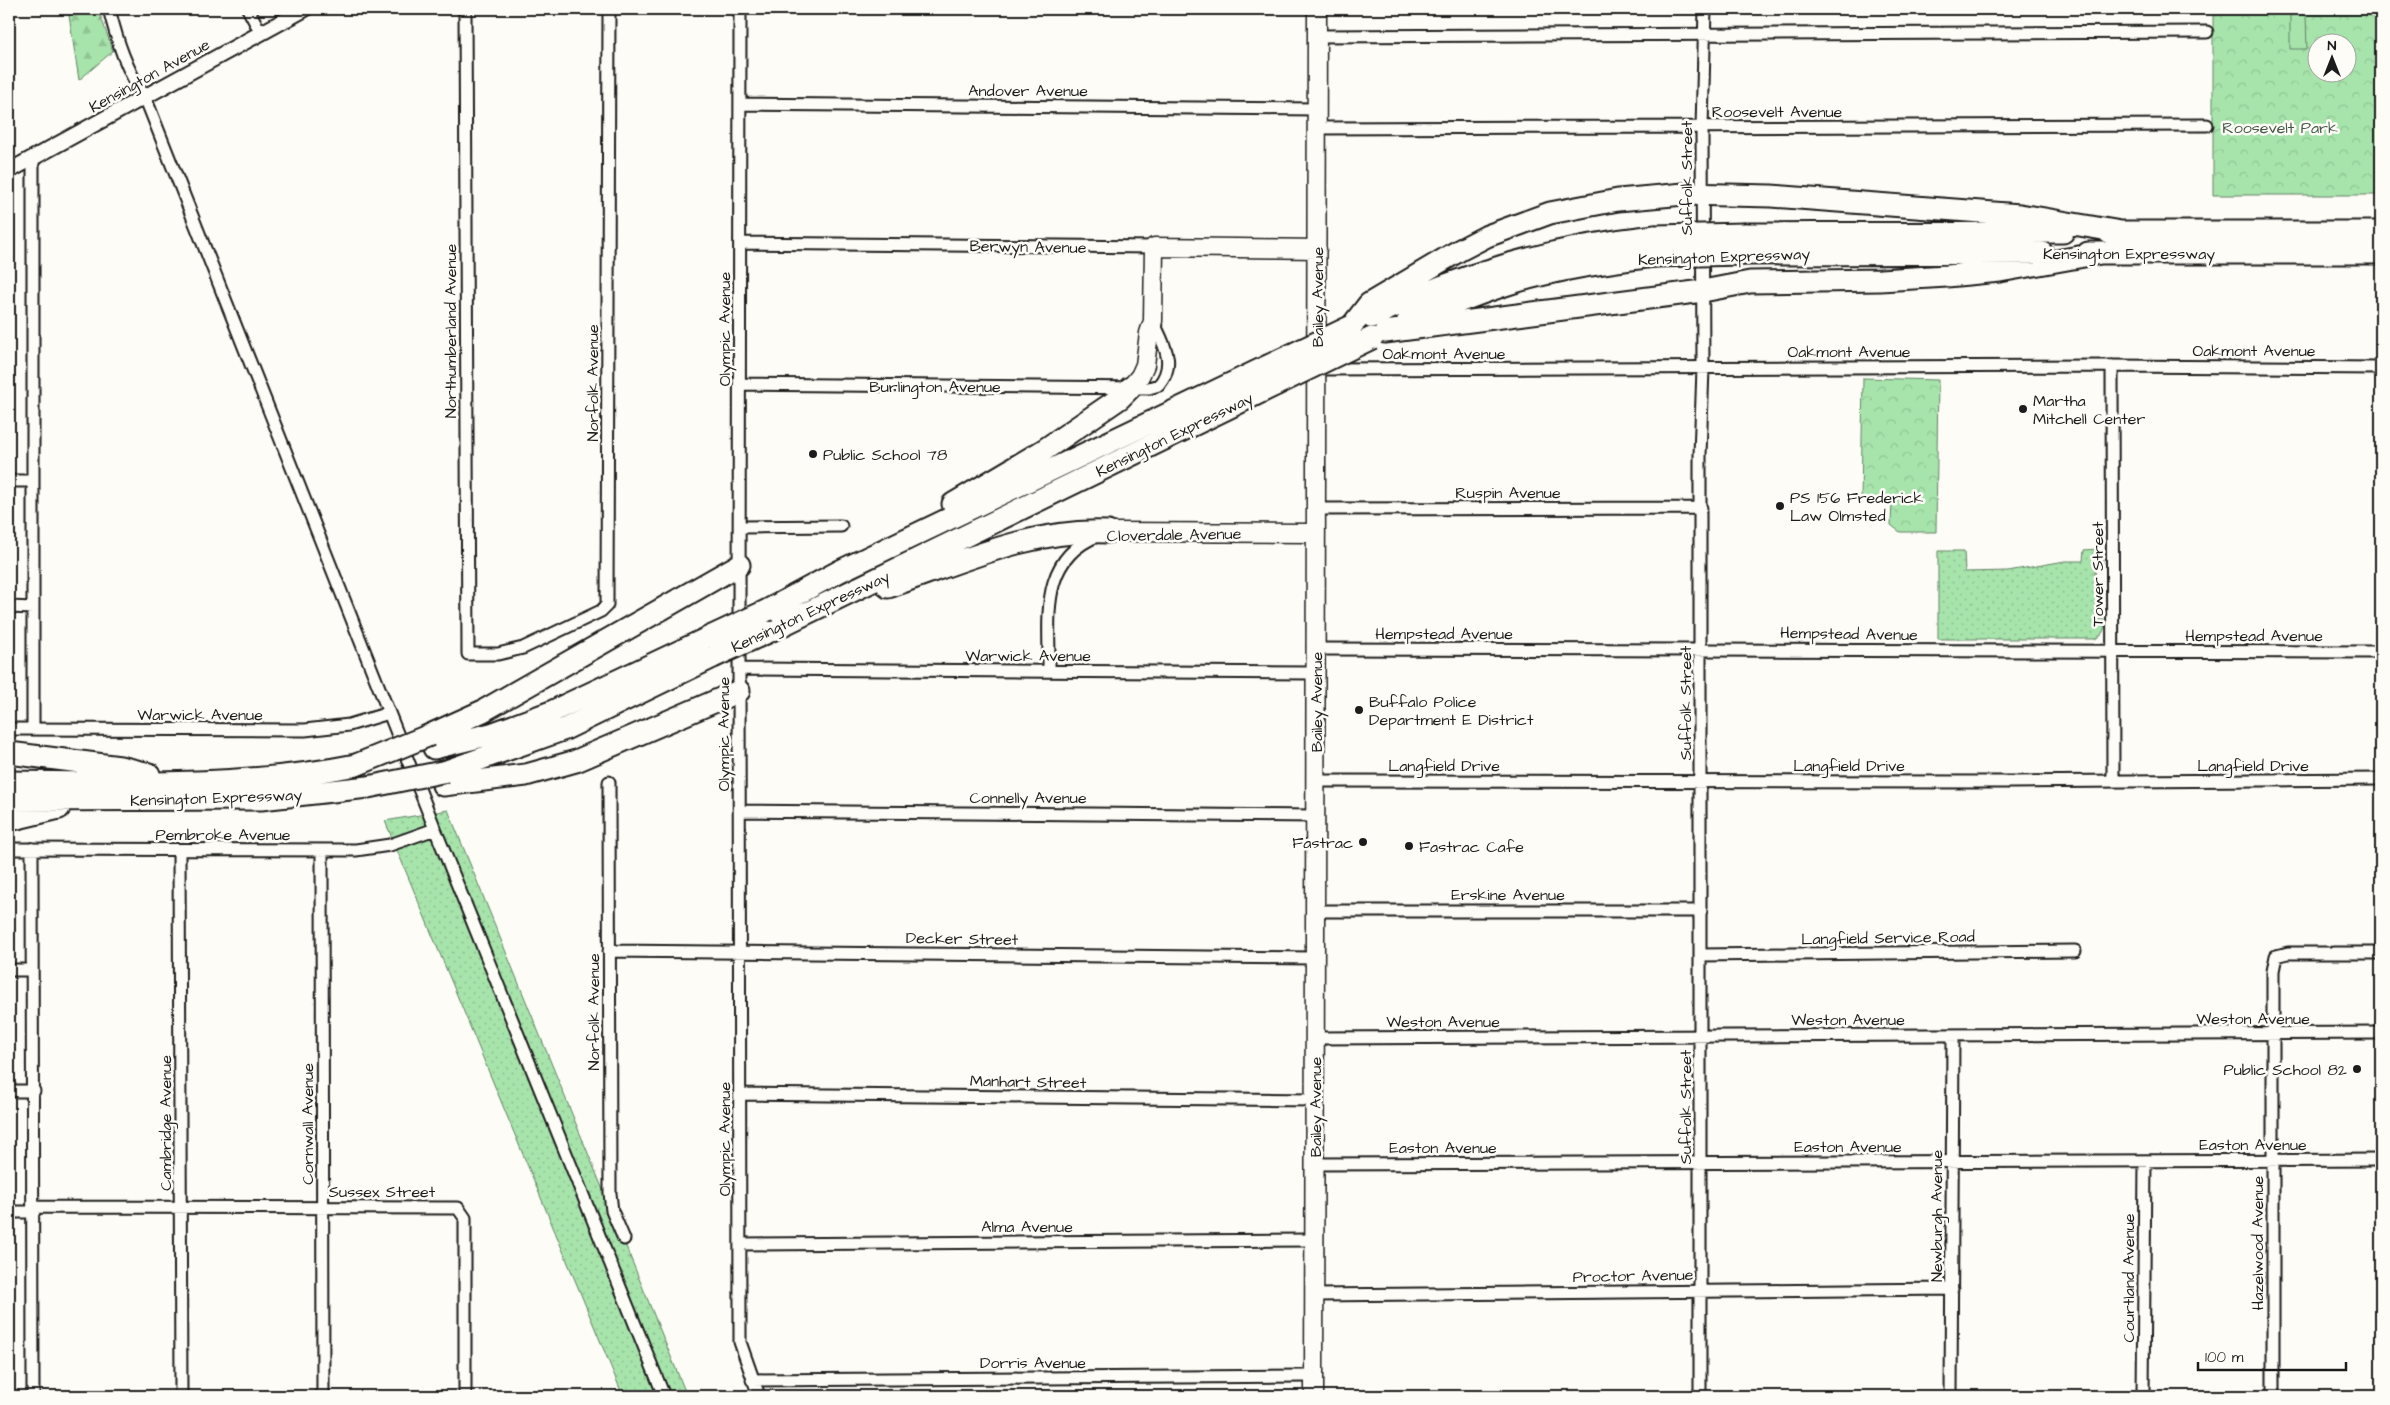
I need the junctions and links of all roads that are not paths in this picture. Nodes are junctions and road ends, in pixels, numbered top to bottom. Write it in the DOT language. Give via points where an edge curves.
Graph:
graph roads {
  1 [pos="109,9"];
  2 [pos="248,9"];
  3 [pos="306,9"];
  4 [pos="465,9"];
  5 [pos="609,9"];
  6 [pos="740,9"];
  7 [pos="1317,9"];
  8 [pos="1705,9"];
  9 [pos="2207,32"];
  10 [pos="261,33"];
  11 [pos="1705,34"];
  12 [pos="1316,36"];
  13 [pos="145,97"];
  14 [pos="740,104"];
  15 [pos="1317,109"];
  16 [pos="2207,125"];
  17 [pos="1317,128"];
  18 [pos="1702,128"];
  19 [pos="33,158"];
  20 [pos="9,171"];
  21 [pos="1702,194"];
  22 [pos="2121,232"];
  23 [pos="2381,232"];
  24 [pos="740,243"];
  25 [pos="1745,244"];
  26 [pos="1154,248"];
  27 [pos="1317,249"];
  28 [pos="2381,252"];
  29 [pos="2101,253"];
  30 [pos="1703,291"];
  31 [pos="1154,321"];
  32 [pos="1375,322"];
  33 [pos="2112,366"];
  34 [pos="1703,368"];
  35 [pos="2381,368"];
  36 [pos="1317,369"];
  37 [pos="1272,375"];
  38 [pos="740,384"];
  39 [pos="1130,388"];
  40 [pos="9,482"];
  41 [pos="32,482"];
  42 [pos="1701,508"];
  43 [pos="1316,509"];
  44 [pos="841,526"];
  45 [pos="740,528"];
  46 [pos="1108,532"];
  47 [pos="1316,533"];
  48 [pos="740,565"];
  49 [pos="840,571"];
  50 [pos="9,608"];
  51 [pos="33,608"];
  52 [pos="807,614"];
  53 [pos="712,647"];
  54 [pos="1700,648"];
  55 [pos="1316,649"];
  56 [pos="2114,651"];
  57 [pos="2381,652"];
  58 [pos="468,654"];
  59 [pos="739,669"];
  60 [pos="1049,671"];
  61 [pos="1316,673"];
  62 [pos="739,692"];
  63 [pos="389,713"];
  64 [pos="9,729"];
  65 [pos="33,729"];
  66 [pos="432,741"];
  67 [pos="9,753"];
  68 [pos="445,778"];
  69 [pos="2381,780"];
  70 [pos="1316,781"];
  71 [pos="1701,781"];
  72 [pos="2113,781"];
  73 [pos="9,782"];
  74 [pos="609,782"];
  75 [pos="192,783"];
  76 [pos="9,800"];
  77 [pos="91,800"];
  78 [pos="740,811"];
  79 [pos="1316,816"];
  80 [pos="9,820"];
  81 [pos="435,830"];
  82 [pos="9,849"];
  83 [pos="32,849"];
  84 [pos="179,850"];
  85 [pos="322,851"];
  86 [pos="1316,911"];
  87 [pos="1701,911"];
  88 [pos="609,951"];
  89 [pos="2075,951"];
  90 [pos="740,952"];
  91 [pos="2381,952"];
  92 [pos="1701,954"];
  93 [pos="1315,958"];
  94 [pos="9,970"];
  95 [pos="31,970"];
  96 [pos="2381,1033"];
  97 [pos="2273,1034"];
  98 [pos="1953,1035"];
  99 [pos="1701,1036"];
  100 [pos="1315,1038"];
  101 [pos="9,1091"];
  102 [pos="34,1091"];
  103 [pos="740,1094"];
  104 [pos="1315,1100"];
  105 [pos="2273,1160"];
  106 [pos="2381,1160"];
  107 [pos="2145,1161"];
  108 [pos="1952,1162"];
  109 [pos="1701,1163"];
  110 [pos="1315,1164"];
  111 [pos="181,1207"];
  112 [pos="323,1207"];
  113 [pos="34,1210"];
  114 [pos="9,1212"];
  115 [pos="624,1239"];
  116 [pos="1315,1240"];
  117 [pos="740,1244"];
  118 [pos="1952,1289"];
  119 [pos="1700,1291"];
  120 [pos="1315,1295"];
  121 [pos="1314,1376"];
  122 [pos="752,1380"];
  123 [pos="33,1396"];
  124 [pos="180,1396"];
  125 [pos="323,1396"];
  126 [pos="465,1396"];
  127 [pos="664,1396"];
  128 [pos="759,1396"];
  129 [pos="1314,1396"];
  130 [pos="1700,1396"];
  131 [pos="1952,1396"];
  132 [pos="2143,1396"];
  133 [pos="2273,1396"];
  1 -- 13 [label="street" via="127,66"];
  2 -- 10 [label="street"];
  3 -- 10 [label="street, Kensington Avenue"];
  4 -- 58 [label="street, Northumberland Avenue"];
  5 -- 58 [label="street, Norfolk Avenue" via="607,605 601,611 523,648 498,654"];
  6 -- 14 [label="street, Olympic Avenue"];
  7 -- 12 [label="main road, Bailey Avenue"];
  8 -- 11 [label="street, Suffolk Street"];
  9 -- 11 [label="street"];
  10 -- 13 [label="street, Kensington Avenue"];
  11 -- 12 [label="street"];
  11 -- 18 [label="street, Suffolk Street"];
  12 -- 15 [label="main road, Bailey Avenue"];
  13 -- 19 [label="street, Kensington Avenue"];
  13 -- 63 [label="street"];
  14 -- 15 [label="street, Andover Avenue"];
  14 -- 24 [label="street, Olympic Avenue"];
  15 -- 17 [label="main road, Bailey Avenue"];
  16 -- 18 [label="street, Roosevelt Avenue"];
  17 -- 18 [label="street, Roosevelt Avenue"];
  17 -- 27 [label="main road, Bailey Avenue"];
  18 -- 21 [label="street, Suffolk Street"];
  19 -- 20 [label="street, Kensington Avenue"];
  19 -- 41 [label="street"];
  21 -- 22 [label="highway" via="2020,215"];
  21 -- 30 [label="street, Suffolk Street"];
  21 -- 32 [label="highway" via="1584,205 1487,236 1460,250"];
  22 -- 23 [label="highway, Kensington Expressway"];
  22 -- 25 [label="highway, Kensington Expressway"];
  24 -- 26 [label="street, Berwyn Avenue"];
  24 -- 38 [label="street, Olympic Avenue"];
  25 -- 29 [label="highway, Kensington Expressway"];
  25 -- 32 [label="highway, Kensington Expressway, bridge" via="1655,246 1601,242 1512,262 1430,290"];
  26 -- 27 [label="main road, Berwyn Avenue"];
  26 -- 31 [label="main road, Burlington Avenue"];
  27 -- 36 [label="main road, Bailey Avenue"];
  28 -- 29 [label="highway, Kensington Expressway"];
  29 -- 30 [label="highway" via="1947,276 1750,282"];
  30 -- 32 [label="highway"];
  30 -- 34 [label="street, Suffolk Street"];
  31 -- 39 [label="main road, Burlington Avenue" via="1145,365"];
  31 -- 39 [label="street, Burlington Avenue" via="1169,359 1168,369 1159,385"];
  32 -- 37 [label="highway, Kensington Expressway, bridge"];
  32 -- 37 [label="highway, Kensington Expressway, bridge" via="1352,326"];
  33 -- 34 [label="street, Oakmont Avenue"];
  33 -- 35 [label="street, Oakmont Avenue"];
  33 -- 56 [label="street, Tower Street"];
  34 -- 36 [label="street, Oakmont Avenue"];
  34 -- 42 [label="street, Suffolk Street"];
  36 -- 43 [label="main road, Bailey Avenue"];
  37 -- 49 [label="highway, Kensington Expressway"];
  37 -- 52 [label="highway, Kensington Expressway"];
  38 -- 39 [label="street, Burlington Avenue"];
  38 -- 45 [label="street, Olympic Avenue"];
  39 -- 49 [label="highway" via="1044,450"];
  40 -- 41 [label="street"];
  41 -- 51 [label="street"];
  42 -- 43 [label="street, Ruspin Avenue"];
  42 -- 54 [label="street, Suffolk Street"];
  43 -- 47 [label="main road, Bailey Avenue"];
  44 -- 45 [label="street"];
  45 -- 48 [label="street, Olympic Avenue"];
  46 -- 47 [label="main road, Cloverdale Avenue"];
  46 -- 52 [label="highway" via="1062,534 1016,544"];
  46 -- 60 [label="street, Cloverdale Avenue" via="1074,549 1060,564 1050,600"];
  47 -- 55 [label="main road, Bailey Avenue"];
  48 -- 59 [label="street, Olympic Avenue"];
  48 -- 66 [label="highway"];
  49 -- 53 [label="highway, Kensington Expressway, bridge" via="768,610"];
  50 -- 51 [label="street"];
  51 -- 65 [label="street"];
  52 -- 53 [label="highway, Kensington Expressway, bridge" via="768,632"];
  53 -- 66 [label="highway, Kensington Expressway" via="491,734"];
  53 -- 68 [label="highway, Kensington Expressway" via="565,729"];
  54 -- 55 [label="street, Hempstead Avenue"];
  54 -- 56 [label="street, Hempstead Avenue"];
  54 -- 71 [label="street, Suffolk Street"];
  55 -- 61 [label="main road, Bailey Avenue"];
  56 -- 57 [label="street, Hempstead Avenue"];
  56 -- 72 [label="street, Tower Street"];
  59 -- 60 [label="street, Warwick Avenue"];
  59 -- 62 [label="street, Olympic Avenue"];
  60 -- 61 [label="street, Warwick Avenue"];
  61 -- 70 [label="main road, Bailey Avenue"];
  62 -- 68 [label="highway" via="576,761 526,775"];
  62 -- 78 [label="street, Olympic Avenue"];
  63 -- 65 [label="street, Warwick Avenue" via="350,725 305,730"];
  63 -- 81 [label="street"];
  64 -- 65 [label="street, Warwick Avenue"];
  66 -- 75 [label="highway, Kensington Expressway, bridge" via="356,765 309,775"];
  67 -- 75 [label="highway" via="120,767"];
  68 -- 77 [label="highway, Kensington Expressway, bridge" via="261,799"];
  69 -- 72 [label="street, Langfield Drive"];
  70 -- 71 [label="street, Langfield Drive"];
  70 -- 79 [label="main road, Bailey Avenue"];
  71 -- 72 [label="street, Langfield Drive"];
  71 -- 87 [label="street, Suffolk Street"];
  73 -- 75 [label="highway, Kensington Expressway"];
  74 -- 88 [label="street, Norfolk Avenue"];
  76 -- 77 [label="highway, Kensington Expressway"];
  77 -- 80 [label="highway"];
  78 -- 79 [label="street, Connelly Avenue"];
  78 -- 90 [label="street, Olympic Avenue"];
  79 -- 86 [label="main road, Bailey Avenue"];
  81 -- 85 [label="street, Pembroke Avenue" via="390,845"];
  81 -- 127 [label="street"];
  82 -- 83 [label="street, Pembroke Avenue"];
  83 -- 84 [label="street, Pembroke Avenue"];
  83 -- 95 [label="street"];
  84 -- 85 [label="street, Pembroke Avenue"];
  84 -- 111 [label="street, Cambridge Avenue"];
  85 -- 112 [label="street, Cornwall Avenue"];
  86 -- 87 [label="street, Erskine Avenue"];
  86 -- 93 [label="main road, Bailey Avenue"];
  87 -- 92 [label="street, Suffolk Street"];
  88 -- 90 [label="street, Decker Street"];
  88 -- 115 [label="street, Norfolk Avenue" via="610,1193 612,1211"];
  89 -- 92 [label="street, Langfield Service Road"];
  90 -- 93 [label="street, Decker Street"];
  90 -- 103 [label="street, Olympic Avenue"];
  91 -- 97 [label="street, Hazelwood Avenue" via="2288,953 2276,956"];
  92 -- 99 [label="street, Suffolk Street"];
  93 -- 100 [label="main road, Bailey Avenue"];
  94 -- 95 [label="street"];
  95 -- 102 [label="street"];
  96 -- 97 [label="street, Weston Avenue"];
  97 -- 98 [label="street, Weston Avenue"];
  97 -- 105 [label="street, Hazelwood Avenue"];
  98 -- 99 [label="street, Weston Avenue"];
  98 -- 108 [label="street, Newburgh Avenue"];
  99 -- 100 [label="street, Weston Avenue"];
  99 -- 109 [label="street, Suffolk Street"];
  100 -- 104 [label="main road, Bailey Avenue"];
  101 -- 102 [label="street"];
  102 -- 113 [label="street"];
  103 -- 104 [label="street, Manhart Street"];
  103 -- 117 [label="street, Olympic Avenue"];
  104 -- 110 [label="main road, Bailey Avenue"];
  105 -- 106 [label="street, Easton Avenue"];
  105 -- 107 [label="street, Easton Avenue"];
  105 -- 133 [label="street, Hazelwood Avenue"];
  107 -- 108 [label="street, Easton Avenue"];
  107 -- 132 [label="street, Courtland Avenue"];
  108 -- 109 [label="street, Easton Avenue"];
  108 -- 118 [label="street, Newburgh Avenue"];
  109 -- 110 [label="street, Easton Avenue"];
  109 -- 119 [label="street, Suffolk Street"];
  110 -- 116 [label="main road, Bailey Avenue"];
  111 -- 112 [label="street, Sussex Street"];
  111 -- 113 [label="street, Sussex Street"];
  111 -- 124 [label="street, Cambridge Avenue"];
  112 -- 125 [label="street, Cornwall Avenue"];
  112 -- 126 [label="street, Sussex Street" via="458,1208 465,1218"];
  113 -- 114 [label="street, Sussex Street"];
  113 -- 123 [label="street"];
  116 -- 117 [label="street, Alma Avenue"];
  116 -- 120 [label="main road, Bailey Avenue"];
  117 -- 122 [label="street, Olympic Avenue" via="740,1348"];
  118 -- 119 [label="street, Proctor Avenue"];
  118 -- 131 [label="street, Newburgh Avenue"];
  119 -- 120 [label="street, Proctor Avenue"];
  119 -- 130 [label="street, Suffolk Street"];
  120 -- 121 [label="main road, Bailey Avenue"];
  121 -- 122 [label="street, Dorris Avenue"];
  121 -- 129 [label="main road, Bailey Avenue"];
  122 -- 128 [label="street, Olympic Avenue"];
}
